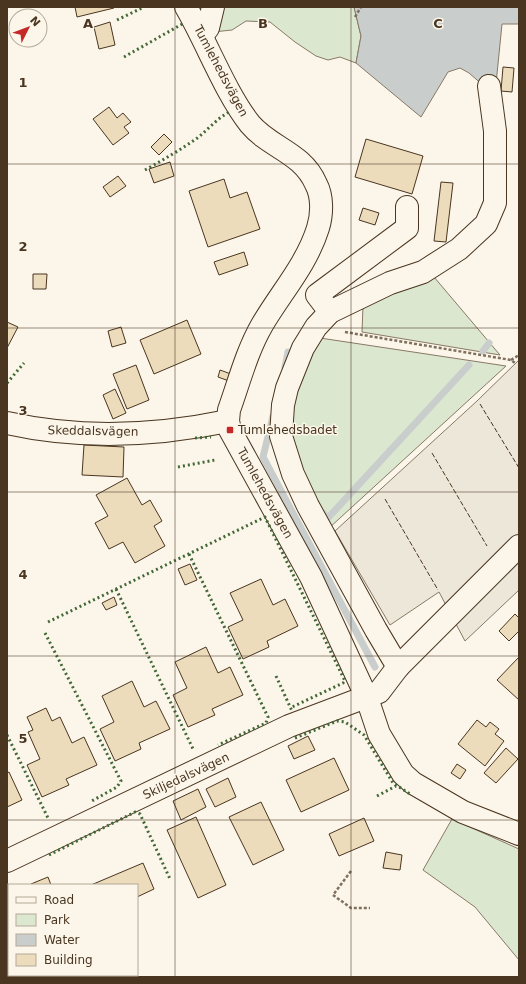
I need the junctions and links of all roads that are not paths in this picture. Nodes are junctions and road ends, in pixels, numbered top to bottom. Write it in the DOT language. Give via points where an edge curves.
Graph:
graph roads {
  1 [pos="186,7"];
  2 [pos="213,7"];
  3 [pos="202,34"];
  4 [pos="489,86"];
  5 [pos="407,206"];
  6 [pos="323,319"];
  7 [pos="228,421"];
  8 [pos="7,423"];
  9 [pos="519,546"];
  10 [pos="398,667"];
  11 [pos="367,698"];
  12 [pos="519,834"];
  13 [pos="7,861"];
  1 -- 3 [label="street, Tumlehedsvägen"];
  2 -- 3 [label="street" via="208,28"];
  3 -- 7 [label="street, Tumlehedsvägen" via="238,108 260,135 279,145 302,163 316,184 321,210 312,244 253,343 229,410"];
  4 -- 6 [label="street" via="495,131 495,203 486,224 459,249 423,272 390,283"];
  5 -- 6 [label="street" via="407,228 317,295"];
  6 -- 10 [label="street" via="303,348 287,388 281,436 293,474 308,506"];
  7 -- 8 [label="street, Skeddalsvägen" via="196,427 123,434 38,430"];
  7 -- 11 [label="street, Tumlehedsvägen" via="230,430 311,577"];
  9 -- 10 [label="street, Skiljedalsvägen"];
  10 -- 11 [label="street, Skiljedalsvägen" via="379,692"];
  11 -- 12 [label="street, Tumlehedsvägen" via="379,734 403,774 413,783 463,812"];
  11 -- 13 [label="street, Skiljedalsvägen" via="335,707 289,726"];
}
